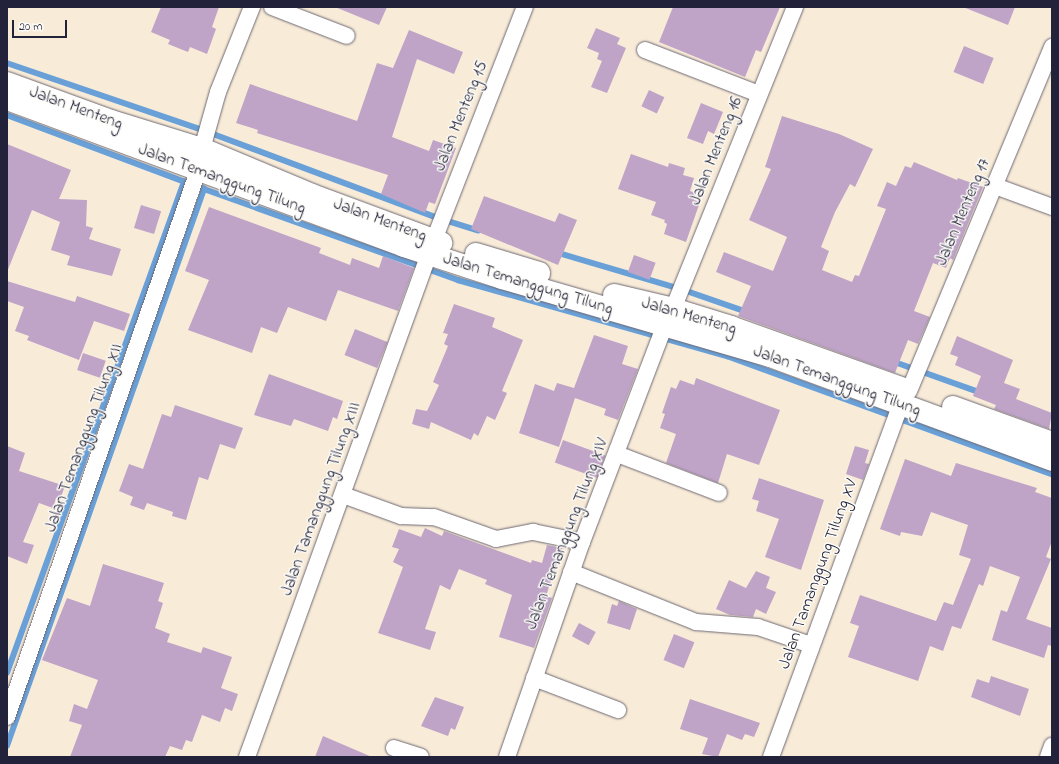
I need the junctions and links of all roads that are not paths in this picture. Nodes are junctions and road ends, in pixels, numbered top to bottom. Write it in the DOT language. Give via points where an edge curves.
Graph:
graph roads {
  1 [pos="252,7"];
  2 [pos="272,7"];
  3 [pos="525,7"];
  4 [pos="795,7"];
  5 [pos="347,36"];
  6 [pos="1052,47"];
  7 [pos="645,50"];
  8 [pos="7,83"];
  9 [pos="759,94"];
  10 [pos="7,99"];
  11 [pos="202,149"];
  12 [pos="198,170"];
  13 [pos="995,186"];
  14 [pos="1052,207"];
  15 [pos="431,247"];
  16 [pos="669,317"];
  17 [pos="905,397"];
  18 [pos="1052,443"];
  19 [pos="617,454"];
  20 [pos="1052,460"];
  21 [pos="719,493"];
  22 [pos="343,495"];
  23 [pos="582,542"];
  24 [pos="572,572"];
  25 [pos="812,645"];
  26 [pos="534,678"];
  27 [pos="618,710"];
  28 [pos="7,717"];
  29 [pos="1052,746"];
  30 [pos="394,748"];
  31 [pos="247,757"];
  32 [pos="421,757"];
  33 [pos="507,757"];
  34 [pos="771,757"];
  35 [pos="1048,757"];
  1 -- 11 [label="street" via="218,92"];
  2 -- 5 [label="street"];
  3 -- 15 [label="street, Jalan Menteng 15"];
  4 -- 9 [label="street, Jalan Menteng 16"];
  6 -- 13 [label="street, Jalan Menteng 17"];
  7 -- 9 [label="street"];
  8 -- 11 [label="street, Jalan Menteng" via="111,121"];
  9 -- 16 [label="street, Jalan Menteng 16"];
  10 -- 12 [label="street, Jalan Temanggung Tilung"];
  11 -- 15 [label="street, Jalan Menteng"];
  12 -- 15 [label="street, Jalan Temanggung Tilung"];
  12 -- 28 [label="street, Jalan Temanggung Tilung XII"];
  13 -- 14 [label="street"];
  13 -- 17 [label="street, Jalan Menteng 17"];
  15 -- 16 [label="street, Jalan Temanggung Tilung" via="502,278"];
  15 -- 22 [label="street, Jalan Tamanggung Tilung XIII"];
  16 -- 17 [label="street, Jalan Temanggung Tilung" via="770,356"];
  16 -- 19 [label="street, Jalan Temanggung Tilung XIV"];
  17 -- 18 [label="street"];
  17 -- 20 [label="street, Jalan Temanggung Tilung"];
  17 -- 25 [label="street, Jalan Tamanggung Tilung XV"];
  19 -- 21 [label="street"];
  19 -- 23 [label="street, Jalan Temanggung Tilung XIV"];
  22 -- 23 [label="street" via="401,516 434,517 496,539 533,532"];
  22 -- 31 [label="street, Jalan Tamanggung Tilung XIII"];
  23 -- 24 [label="street, Jalan Temanggung Tilung XIV"];
  24 -- 25 [label="street" via="696,622 758,627"];
  24 -- 26 [label="street, Jalan Temanggung Tilung XIV"];
  25 -- 34 [label="street, Jalan Tamanggung Tilung XV"];
  26 -- 27 [label="street"];
  26 -- 33 [label="street, Jalan Temanggung Tilung XIV"];
  29 -- 35 [label="street"];
  30 -- 32 [label="street"];
}
